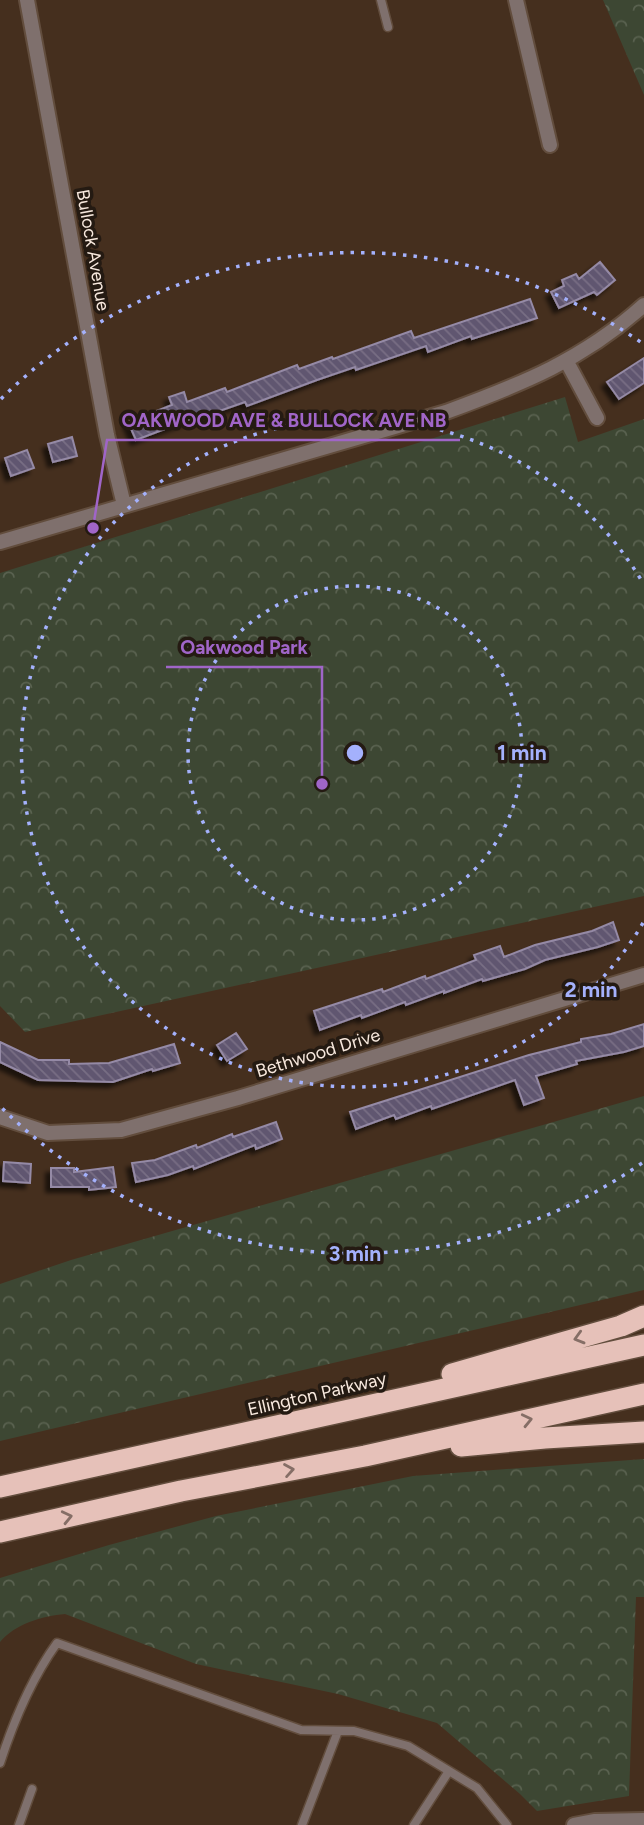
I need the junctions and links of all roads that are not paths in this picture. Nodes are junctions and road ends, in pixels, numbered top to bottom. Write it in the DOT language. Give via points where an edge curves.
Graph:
graph roads {
  1 [pos="27,0"];
  2 [pos="381,0"];
  3 [pos="516,0"];
  4 [pos="388,27"];
  5 [pos="550,145"];
  6 [pos="644,305"];
  7 [pos="567,362"];
  8 [pos="597,418"];
  9 [pos="124,505"];
  10 [pos="0,542"];
  11 [pos="644,975"];
  12 [pos="0,1117"];
  13 [pos="644,1316"];
  14 [pos="644,1345"];
  15 [pos="644,1394"];
  16 [pos="644,1432"];
  17 [pos="175,1449"];
  18 [pos="365,1456"];
  19 [pos="0,1487"];
  20 [pos="0,1532"];
  21 [pos="338,1731"];
  22 [pos="0,1763"];
  23 [pos="449,1771"];
  24 [pos="32,1789"];
  25 [pos="644,1820"];
  26 [pos="19,1825"];
  27 [pos="302,1825"];
  28 [pos="414,1825"];
  29 [pos="507,1825"];
  30 [pos="573,1825"];
  1 -- 9 [label="street, Bullock Avenue"];
  2 -- 4 [label="lane"];
  3 -- 5 [label="street"];
  6 -- 7 [label="street"];
  7 -- 8 [label="street"];
  7 -- 9 [label="street" via="446,412"];
  9 -- 10 [label="street"];
  11 -- 12 [label="street, Bethwood Drive" via="121,1130 48,1133"];
  13 -- 17 [label="highway, one-way" via="542,1349"];
  14 -- 17 [label="highway, Ellington Parkway"];
  18 -- 15 [label="highway, one-way"];
  16 -- 18 [label="highway"];
  17 -- 19 [label="highway, Ellington Parkway"];
  20 -- 18 [label="highway, one-way"];
  21 -- 22 [label="lane" via="301,1730 57,1643 40,1666"];
  21 -- 23 [label="lane" via="408,1746"];
  21 -- 27 [label="lane"];
  23 -- 28 [label="lane"];
  23 -- 29 [label="lane" via="477,1788"];
  24 -- 26 [label="lane"];
  25 -- 30 [label="street"];
}
